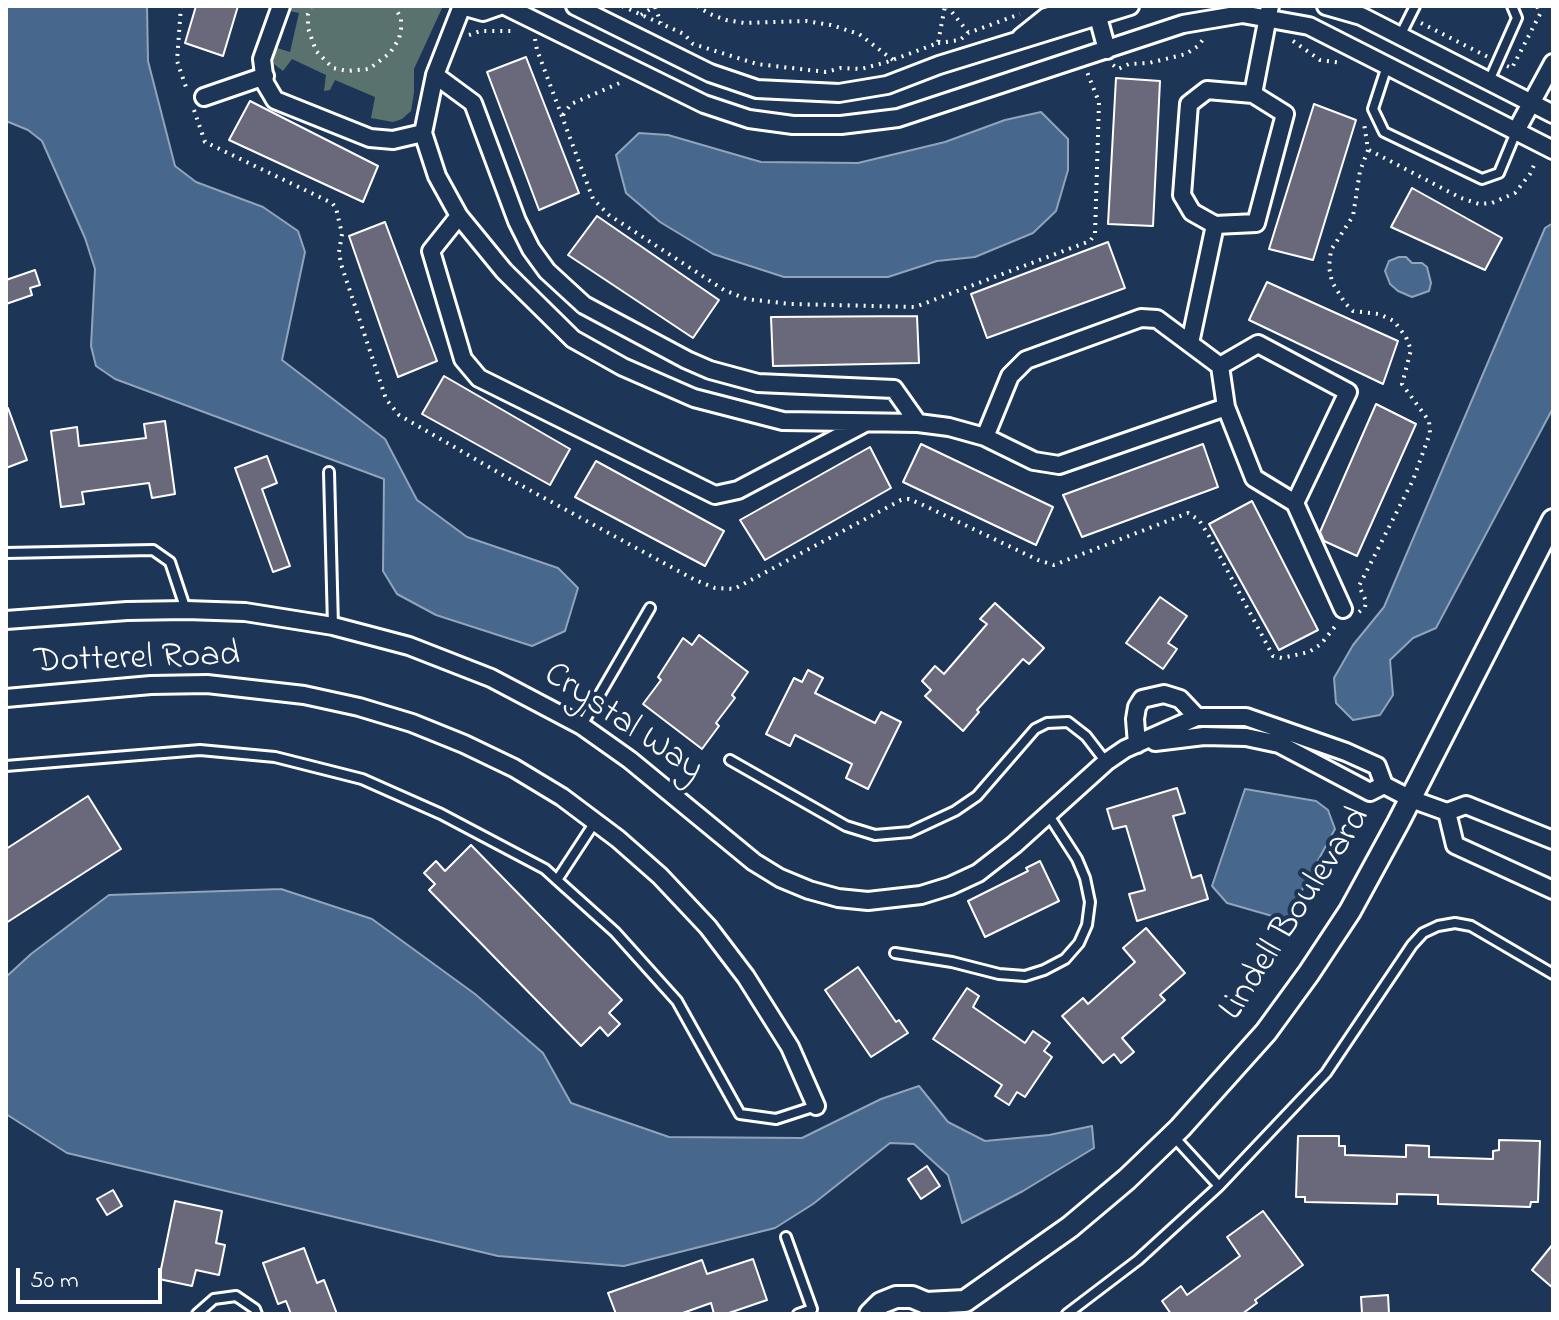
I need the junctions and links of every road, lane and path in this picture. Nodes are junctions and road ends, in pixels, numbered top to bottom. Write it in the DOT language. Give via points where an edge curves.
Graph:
graph roads {
  1 [pos="281,6"];
  2 [pos="311,6"];
  3 [pos="394,6"];
  4 [pos="462,6"];
  5 [pos="503,6"];
  6 [pos="575,6"];
  7 [pos="622,6"];
  8 [pos="655,6"];
  9 [pos="697,6"];
  10 [pos="946,6"];
  11 [pos="1130,6"];
  12 [pos="1326,6"];
  13 [pos="1415,6"];
  14 [pos="1512,6"];
  15 [pos="405,8"];
  16 [pos="1029,12"];
  17 [pos="399,13"];
  18 [pos="641,15"];
  19 [pos="1098,17"];
  20 [pos="1409,18"];
  21 [pos="1267,20"];
  22 [pos="662,25"];
  23 [pos="454,26"];
  24 [pos="520,32"];
  25 [pos="968,33"];
  26 [pos="1208,33"];
  27 [pos="528,34"];
  28 [pos="1400,36"];
  29 [pos="535,38"];
  30 [pos="541,42"];
  31 [pos="938,43"];
  32 [pos="1471,48"];
  33 [pos="1108,56"];
  34 [pos="893,60"];
  35 [pos="1084,63"];
  36 [pos="1553,63"];
  37 [pos="1350,64"];
  38 [pos="1387,66"];
  39 [pos="435,75"];
  40 [pos="611,75"];
  41 [pos="265,76"];
  42 [pos="624,81"];
  43 [pos="1489,81"];
  44 [pos="633,84"];
  45 [pos="1253,94"];
  46 [pos="204,97"];
  47 [pos="1532,103"];
  48 [pos="1363,112"];
  49 [pos="1553,114"];
  50 [pos="563,115"];
  51 [pos="1516,131"];
  52 [pos="423,133"];
  53 [pos="1553,150"];
  54 [pos="244,161"];
  55 [pos="459,216"];
  56 [pos="1215,225"];
  57 [pos="1190,343"];
  58 [pos="1220,366"];
  59 [pos="1226,407"];
  60 [pos="867,422"];
  61 [pos="918,423"];
  62 [pos="985,437"];
  63 [pos="329,472"];
  64 [pos="1295,503"];
  65 [pos="1553,520"];
  66 [pos="6,553"];
  67 [pos="650,608"];
  68 [pos="1343,609"];
  69 [pos="186,610"];
  70 [pos="6,620"];
  71 [pos="333,626"];
  72 [pos="6,698"];
  73 [pos="1197,717"];
  74 [pos="582,726"];
  75 [pos="1137,744"];
  76 [pos="730,760"];
  77 [pos="1106,762"];
  78 [pos="6,766"];
  79 [pos="1384,785"];
  80 [pos="1411,799"];
  81 [pos="1447,812"];
  82 [pos="1048,814"];
  83 [pos="595,822"];
  84 [pos="1553,840"];
  85 [pos="557,880"];
  86 [pos="1553,890"];
  87 [pos="895,953"];
  88 [pos="1553,974"];
  89 [pos="816,1106"];
  90 [pos="1172,1136"];
  91 [pos="1219,1186"];
  92 [pos="786,1237"];
  93 [pos="962,1307"];
  94 [pos="931,1309"];
  95 [pos="197,1314"];
  96 [pos="257,1314"];
  97 [pos="798,1314"];
  98 [pos="870,1314"];
  99 [pos="1067,1314"];
  1 -- 41 [label="street" via="262,59"];
  2 -- 17 [label="path" via="308,28 316,51 333,68 347,71 369,69 390,53 399,39"];
  3 -- 17 [label="path"];
  4 -- 5 [label="street" via="483,12"];
  4 -- 23 [label="street"];
  5 -- 33 [label="street" via="704,104 749,119 793,125 898,118"];
  6 -- 19 [label="street" via="710,73 757,89 839,93 887,85 1015,42 1046,17 1076,8"];
  7 -- 18 [label="path"];
  8 -- 18 [label="path"];
  8 -- 22 [label="path"];
  9 -- 34 [label="path" via="744,23 831,25 859,34"];
  10 -- 25 [label="path"];
  10 -- 31 [label="path"];
  11 -- 19 [label="street"];
  12 -- 28 [label="street"];
  13 -- 20 [label="lane"];
  14 -- 43 [label="lane" via="1517,18"];
  15 -- 17 [label="path"];
  16 -- 25 [label="path"];
  18 -- 22 [label="path"];
  19 -- 33 [label="street"];
  20 -- 28 [label="lane"];
  20 -- 32 [label="path"];
  21 -- 33 [label="street" via="1242,14 1183,24"];
  21 -- 37 [label="path" via="1320,60"];
  21 -- 38 [label="street" via="1309,26"];
  21 -- 45 [label="street"];
  22 -- 34 [label="path" via="693,44 793,70 835,72"];
  23 -- 24 [label="path" via="467,36 480,31"];
  23 -- 39 [label="street"];
  25 -- 31 [label="path" via="960,40"];
  26 -- 33 [label="path" via="1198,46 1177,56 1118,69"];
  27 -- 29 [label="path"];
  28 -- 43 [label="street"];
  29 -- 30 [label="path"];
  29 -- 50 [label="path"];
  31 -- 34 [label="path"];
  35 -- 50 [label="path" via="1099,102 1095,234 1076,248 915,307 791,304 746,299 724,290 609,215 593,199"];
  36 -- 47 [label="street"];
  38 -- 51 [label="street"];
  38 -- 51 [label="lane" via="1373,109 1384,132 1482,179 1499,173"];
  39 -- 52 [label="street"];
  39 -- 61 [label="street" via="473,103 531,249 584,305 710,370 758,383 894,389"];
  40 -- 42 [label="path"];
  41 -- 46 [label="street"];
  41 -- 52 [label="street" via="275,100 370,138 393,140"];
  42 -- 44 [label="path"];
  42 -- 50 [label="path" via="571,104"];
  43 -- 47 [label="street"];
  45 -- 56 [label="street" via="1285,114 1256,223"];
  45 -- 56 [label="street" via="1207,90 1189,104 1182,195 1192,212"];
  47 -- 49 [label="street"];
  47 -- 51 [label="street"];
  48 -- 54 [label="path" via="1368,150 1353,216 1331,250 1332,282 1353,311 1394,321 1406,337 1411,350 1402,384 1429,421 1430,433 1413,480 1359,586 1365,607 1336,624 1309,652 1282,658 1273,656 1209,536 1188,513 1054,565 921,504 901,500 734,589 695,580 399,415 386,399 341,264 336,208"];
  51 -- 53 [label="street"];
  52 -- 55 [label="street" via="437,176"];
  55 -- 60 [label="street" via="504,271 573,339 623,367 694,398 783,421"];
  55 -- 60 [label="street" via="431,251 463,359 492,385 715,495 738,490"];
  56 -- 57 [label="street"];
  57 -- 58 [label="street"];
  57 -- 62 [label="street" via="1157,319 1141,318 1026,360 1010,376"];
  58 -- 59 [label="street"];
  58 -- 64 [label="street" via="1258,344 1348,392"];
  59 -- 62 [label="street" via="1059,465 1034,461"];
  59 -- 64 [label="street" via="1254,478"];
  60 -- 61 [label="street"];
  61 -- 62 [label="street"];
  63 -- 71 [label="lane"];
  64 -- 68 [label="street"];
  65 -- 80 [label="street, Lindell Boulevard"];
  66 -- 69 [label="lane" via="153,550 170,562"];
  67 -- 74 [label="lane"];
  69 -- 70 [label="street, Crystal Way"];
  69 -- 71 [label="street, Crystal Way" via="245,612"];
  71 -- 74 [label="street, Crystal Way" via="451,661"];
  72 -- 83 [label="street, Dotterel Road" via="165,685 249,687 304,695 372,711 464,744 514,768"];
  73 -- 75 [label="street, Crystal Way"];
  73 -- 75 [label="street" via="1180,699 1164,694 1142,699 1135,719"];
  73 -- 79 [label="street, Crystal Way" via="1246,717 1346,752 1377,766"];
  74 -- 82 [label="street, Crystal Way" via="754,862 780,878 838,898 899,899 950,886 991,865"];
  75 -- 77 [label="street, Crystal Way"];
  75 -- 79 [label="street, Crystal Way" via="1246,737 1279,744 1370,792"];
  76 -- 77 [label="lane" via="846,826 875,835 910,832 955,811 977,796 1035,729 1047,723 1068,722"];
  77 -- 82 [label="street, Crystal Way"];
  78 -- 85 [label="lane" via="200,750 275,757 362,779 441,814"];
  79 -- 80 [label="street, Crystal Way"];
  80 -- 81 [label="street, Crystal Way"];
  80 -- 90 [label="street, Lindell Boulevard" via="1350,911 1309,973 1266,1032"];
  81 -- 84 [label="street, Crystal Way" via="1466,805"];
  81 -- 86 [label="street" via="1455,845"];
  82 -- 87 [label="lane" via="1077,859 1090,902 1087,925 1065,959 1025,976"];
  83 -- 85 [label="lane"];
  83 -- 89 [label="street, Dotterel Road" via="660,876 708,927 790,1047"];
  85 -- 89 [label="lane" via="615,932 677,1001 740,1114 776,1119"];
  88 -- 91 [label="lane" via="1471,926 1446,924 1423,933 1326,1073"];
  90 -- 91 [label="lane"];
  90 -- 93 [label="street, Lindell Boulevard" via="1070,1227"];
  91 -- 99 [label="lane" via="1138,1260"];
  92 -- 97 [label="lane" via="812,1309"];
  93 -- 94 [label="street, Lindell Boulevard"];
  94 -- 98 [label="street, Lindell Boulevard" via="912,1297 896,1297"];
  95 -- 96 [label="lane" via="214,1299 236,1296"];
}
